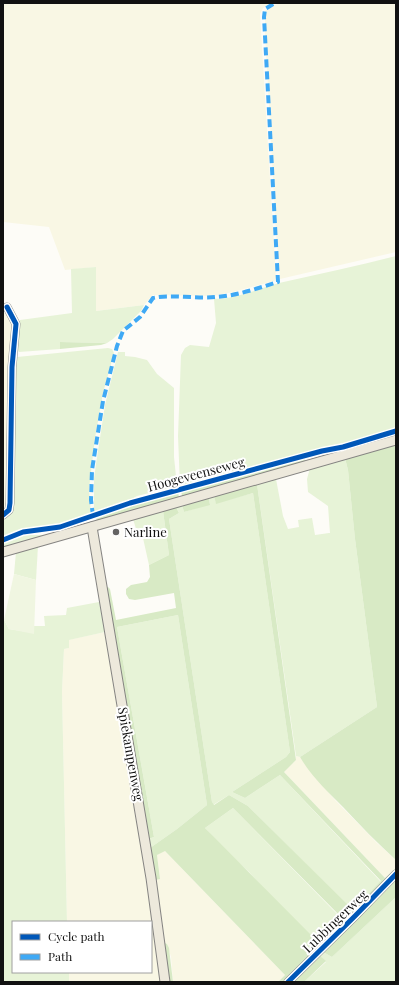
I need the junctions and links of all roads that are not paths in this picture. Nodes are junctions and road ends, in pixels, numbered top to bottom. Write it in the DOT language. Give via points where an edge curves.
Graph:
graph roads {
  1 [pos="7,307"];
  2 [pos="396,440"];
  3 [pos="3,515"];
  4 [pos="92,527"];
  5 [pos="3,552"];
  6 [pos="396,874"];
  7 [pos="165,982"];
  8 [pos="288,982"];
  1 -- 3 [label="street" via="16,324 12,367 10,503 9,510"];
  2 -- 4 [label="main road, Hoogeveenseweg"];
  4 -- 5 [label="main road, Hoogeveenseweg"];
  4 -- 7 [label="main road, Spiekampenweg" via="151,878"];
  6 -- 8 [label="street, Lubbingerweg"];
}
